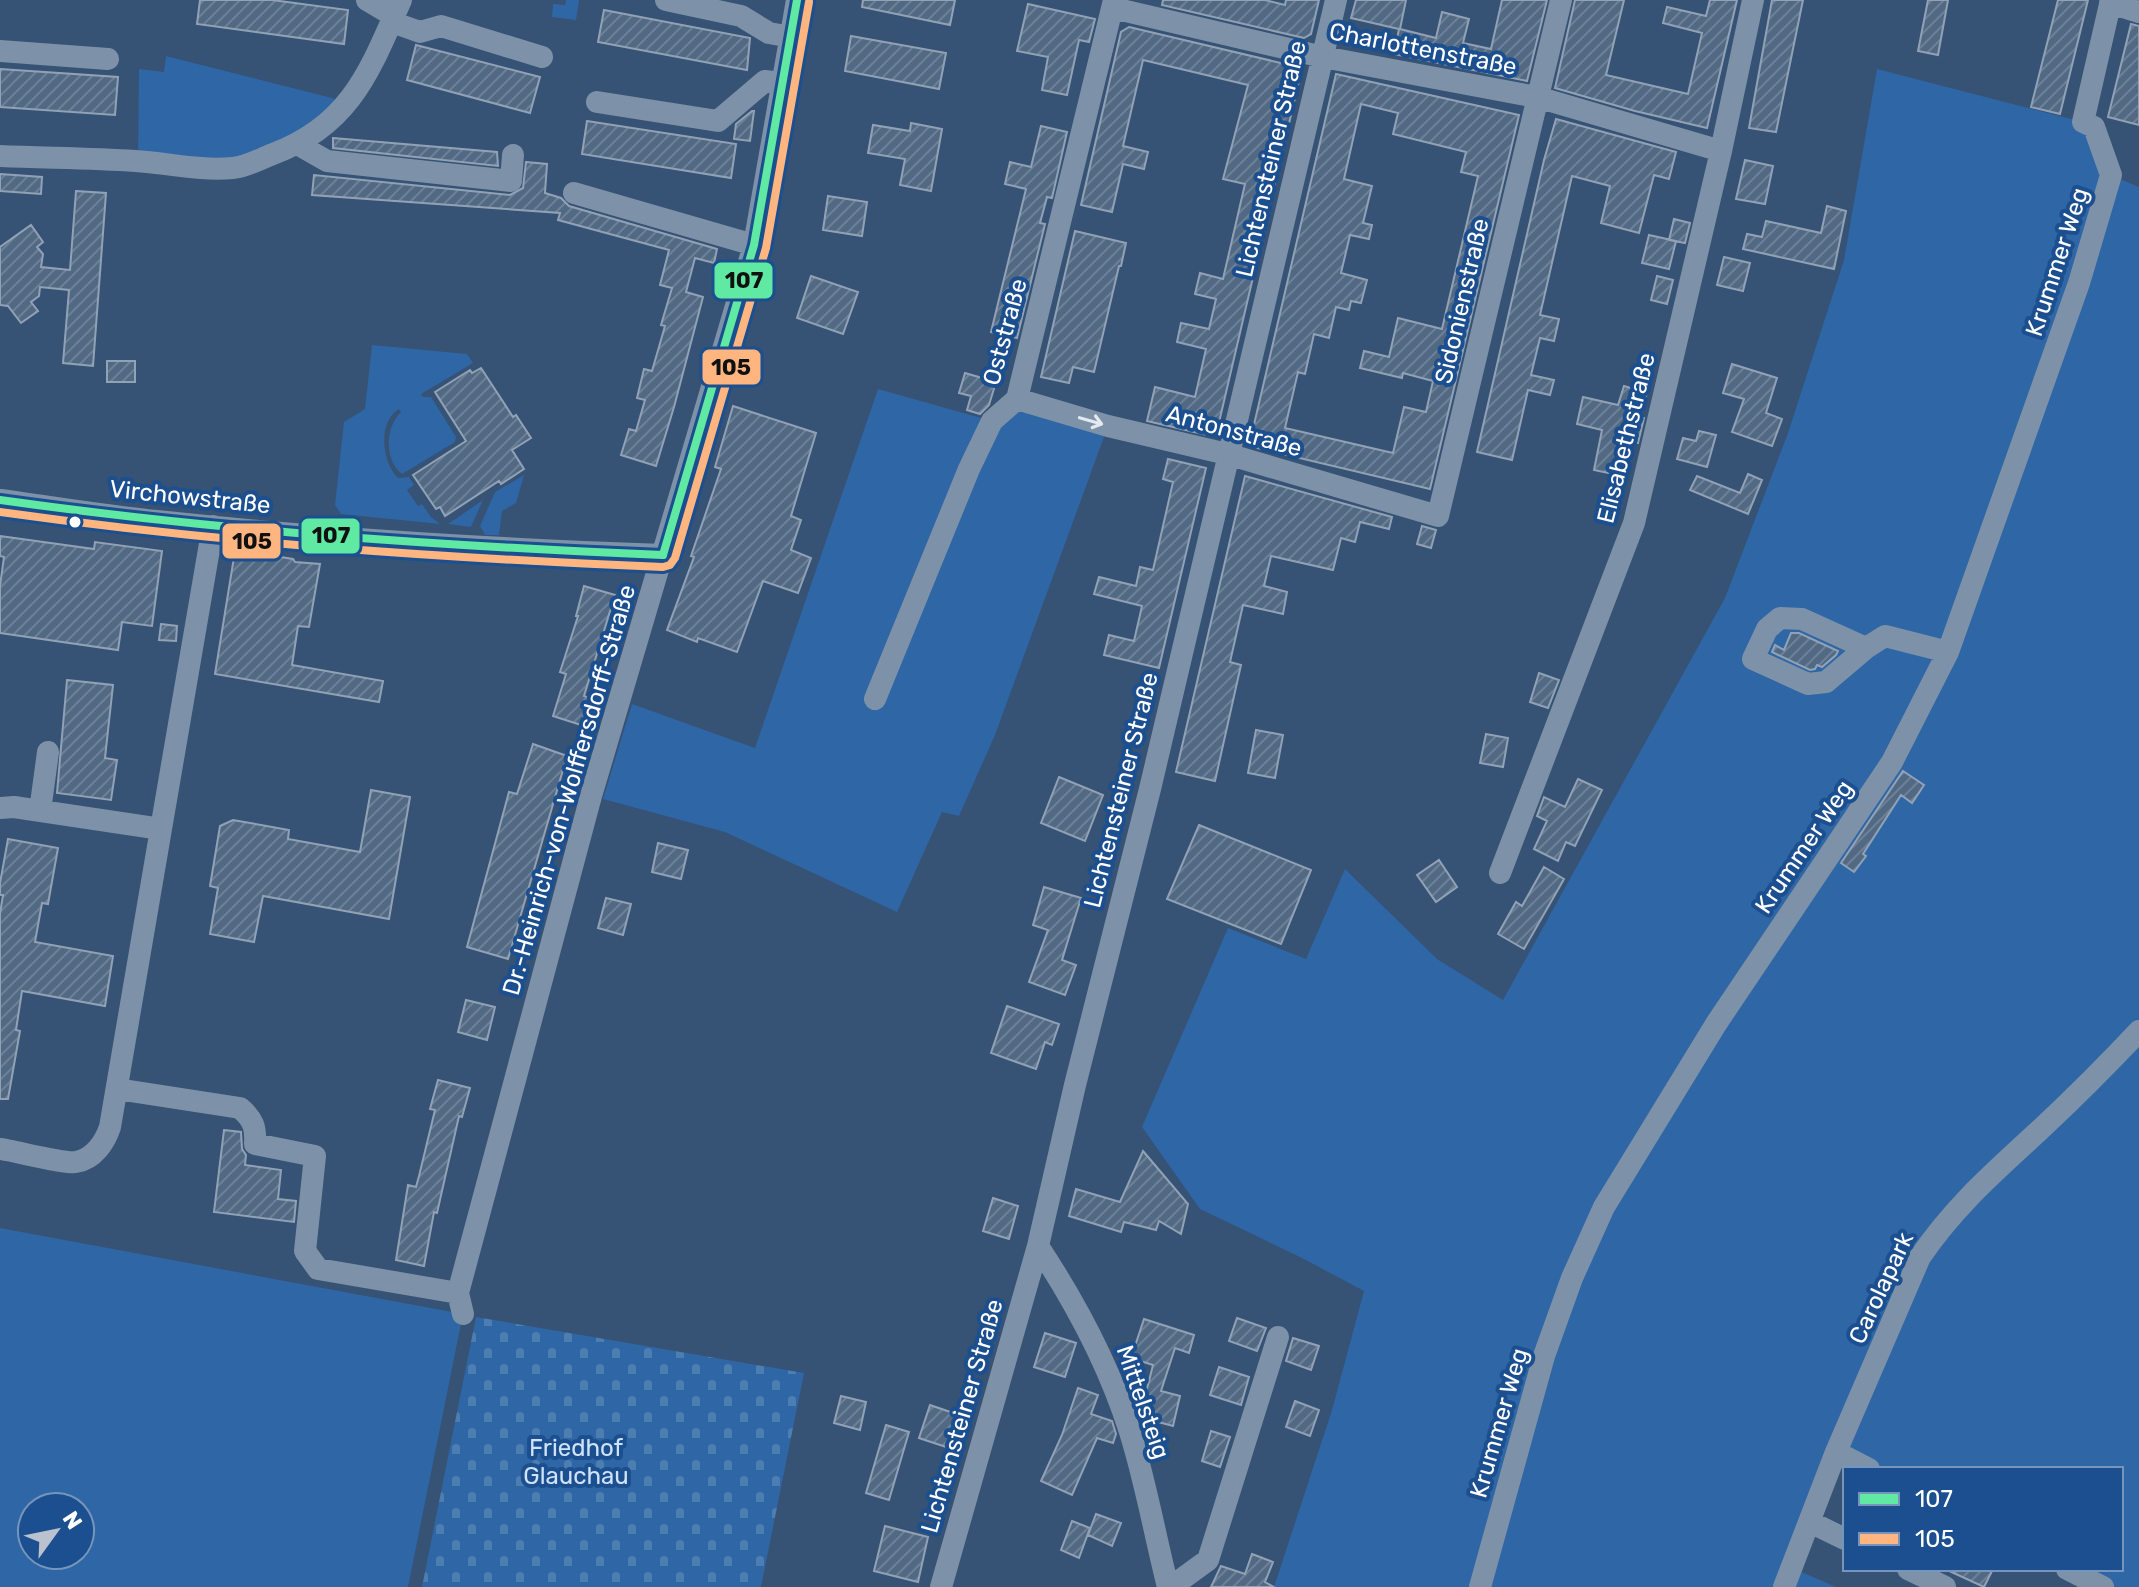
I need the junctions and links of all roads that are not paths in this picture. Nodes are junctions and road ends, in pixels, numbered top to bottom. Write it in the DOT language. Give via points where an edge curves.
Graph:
graph roads {
  1 [pos="367,0"];
  2 [pos="666,0"];
  3 [pos="797,0"];
  4 [pos="1336,0"];
  5 [pos="1561,0"];
  6 [pos="1753,0"];
  7 [pos="2111,2"];
  8 [pos="1114,4"];
  9 [pos="2139,12"];
  10 [pos="395,13"];
  11 [pos="791,37"];
  12 [pos="0,51"];
  13 [pos="542,57"];
  14 [pos="1323,57"];
  15 [pos="108,59"];
  16 [pos="782,83"];
  17 [pos="1537,97"];
  18 [pos="597,102"];
  19 [pos="299,145"];
  20 [pos="1721,151"];
  21 [pos="513,155"];
  22 [pos="0,156"];
  23 [pos="574,193"];
  24 [pos="754,245"];
  25 [pos="1017,399"];
  26 [pos="1227,454"];
  27 [pos="0,500"];
  28 [pos="1438,516"];
  29 [pos="213,526"];
  30 [pos="663,555"];
  31 [pos="1866,648"];
  32 [pos="1948,652"];
  33 [pos="875,699"];
  34 [pos="48,752"];
  35 [pos="0,808"];
  36 [pos="40,811"];
  37 [pos="161,829"];
  38 [pos="1500,873"];
  39 [pos="2139,1031"];
  40 [pos="117,1089"];
  41 [pos="0,1149"];
  42 [pos="1038,1246"];
  43 [pos="1278,1337"];
  44 [pos="1836,1452"];
  45 [pos="1865,1467"];
  46 [pos="1810,1522"];
  47 [pos="1843,1538"];
  48 [pos="1912,1571"];
  49 [pos="2071,1571"];
  50 [pos="941,1587"];
  51 [pos="1169,1587"];
  52 [pos="1480,1587"];
  53 [pos="1784,1587"];
  54 [pos="1945,1587"];
  55 [pos="2103,1587"];
  1 -- 10 [label="street"];
  2 -- 11 [label="street" via="741,16 769,33"];
  3 -- 11 [label="street, Dr.-Heinrich-von-Wolffersdorff-Straße"];
  4 -- 14 [label="street, Lichtensteiner Straße"];
  5 -- 17 [label="street, Sidonienstraße"];
  6 -- 20 [label="street, Elisabethstraße"];
  7 -- 9 [label="street"];
  7 -- 32 [label="street, Krummer Weg" via="2083,122 2094,127 2111,175 2079,283"];
  8 -- 14 [label="street, Charlottenstraße"];
  8 -- 25 [label="street, Oststraße"];
  10 -- 13 [label="street" via="420,32 441,26"];
  10 -- 19 [label="street" via="378,57 348,102"];
  11 -- 16 [label="street, Dr.-Heinrich-von-Wolffersdorff-Straße"];
  12 -- 15 [label="street"];
  14 -- 17 [label="street, Charlottenstraße"];
  14 -- 26 [label="street, Lichtensteiner Straße"];
  16 -- 18 [label="street" via="765,81 718,121"];
  16 -- 24 [label="street, Dr.-Heinrich-von-Wolffersdorff-Straße"];
  17 -- 20 [label="street, Charlottenstraße"];
  17 -- 28 [label="street, Sidonienstraße"];
  19 -- 21 [label="street" via="327,161 511,181"];
  19 -- 22 [label="street" via="236,168"];
  20 -- 38 [label="street, Elisabethstraße" via="1634,523"];
  23 -- 24 [label="street"];
  24 -- 30 [label="street, Dr.-Heinrich-von-Wolffersdorff-Straße"];
  25 -- 26 [label="street, Antonstraße, one-way"];
  25 -- 33 [label="street, Oststraße" via="992,421 969,469"];
  26 -- 28 [label="street, Antonstraße"];
  26 -- 42 [label="street, Lichtensteiner Straße"];
  27 -- 29 [label="street, Virchowstraße"];
  29 -- 30 [label="street, Virchowstraße" via="460,546"];
  29 -- 37 [label="street"];
  30 -- 40 [label="street, Dr.-Heinrich-von-Wolffersdorff-Straße" via="591,796 460,1304 318,1269 305,1251 315,1156 255,1144 256,1130 240,1108"];
  31 -- 32 [label="street" via="1885,636"];
  32 -- 52 [label="street, Krummer Weg" via="1892,762 1716,1024 1604,1207 1544,1356"];
  34 -- 36 [label="street"];
  35 -- 36 [label="street"];
  36 -- 37 [label="street"];
  37 -- 40 [label="street"];
  39 -- 44 [label="street, Carolapark" via="1937,1231 1920,1257"];
  40 -- 41 [label="street" via="106,1140 87,1157 76,1162"];
  42 -- 50 [label="street, Lichtensteiner Straße"];
  42 -- 51 [label="street, Mittelsteig" via="1094,1339 1130,1432"];
  43 -- 51 [label="street, Mittelsteig" via="1208,1560"];
  44 -- 45 [label="street"];
  44 -- 46 [label="street, Carolapark"];
  46 -- 47 [label="street"];
  46 -- 53 [label="street, Carolapark"];
  48 -- 54 [label="street"];
  49 -- 55 [label="street"];
}
